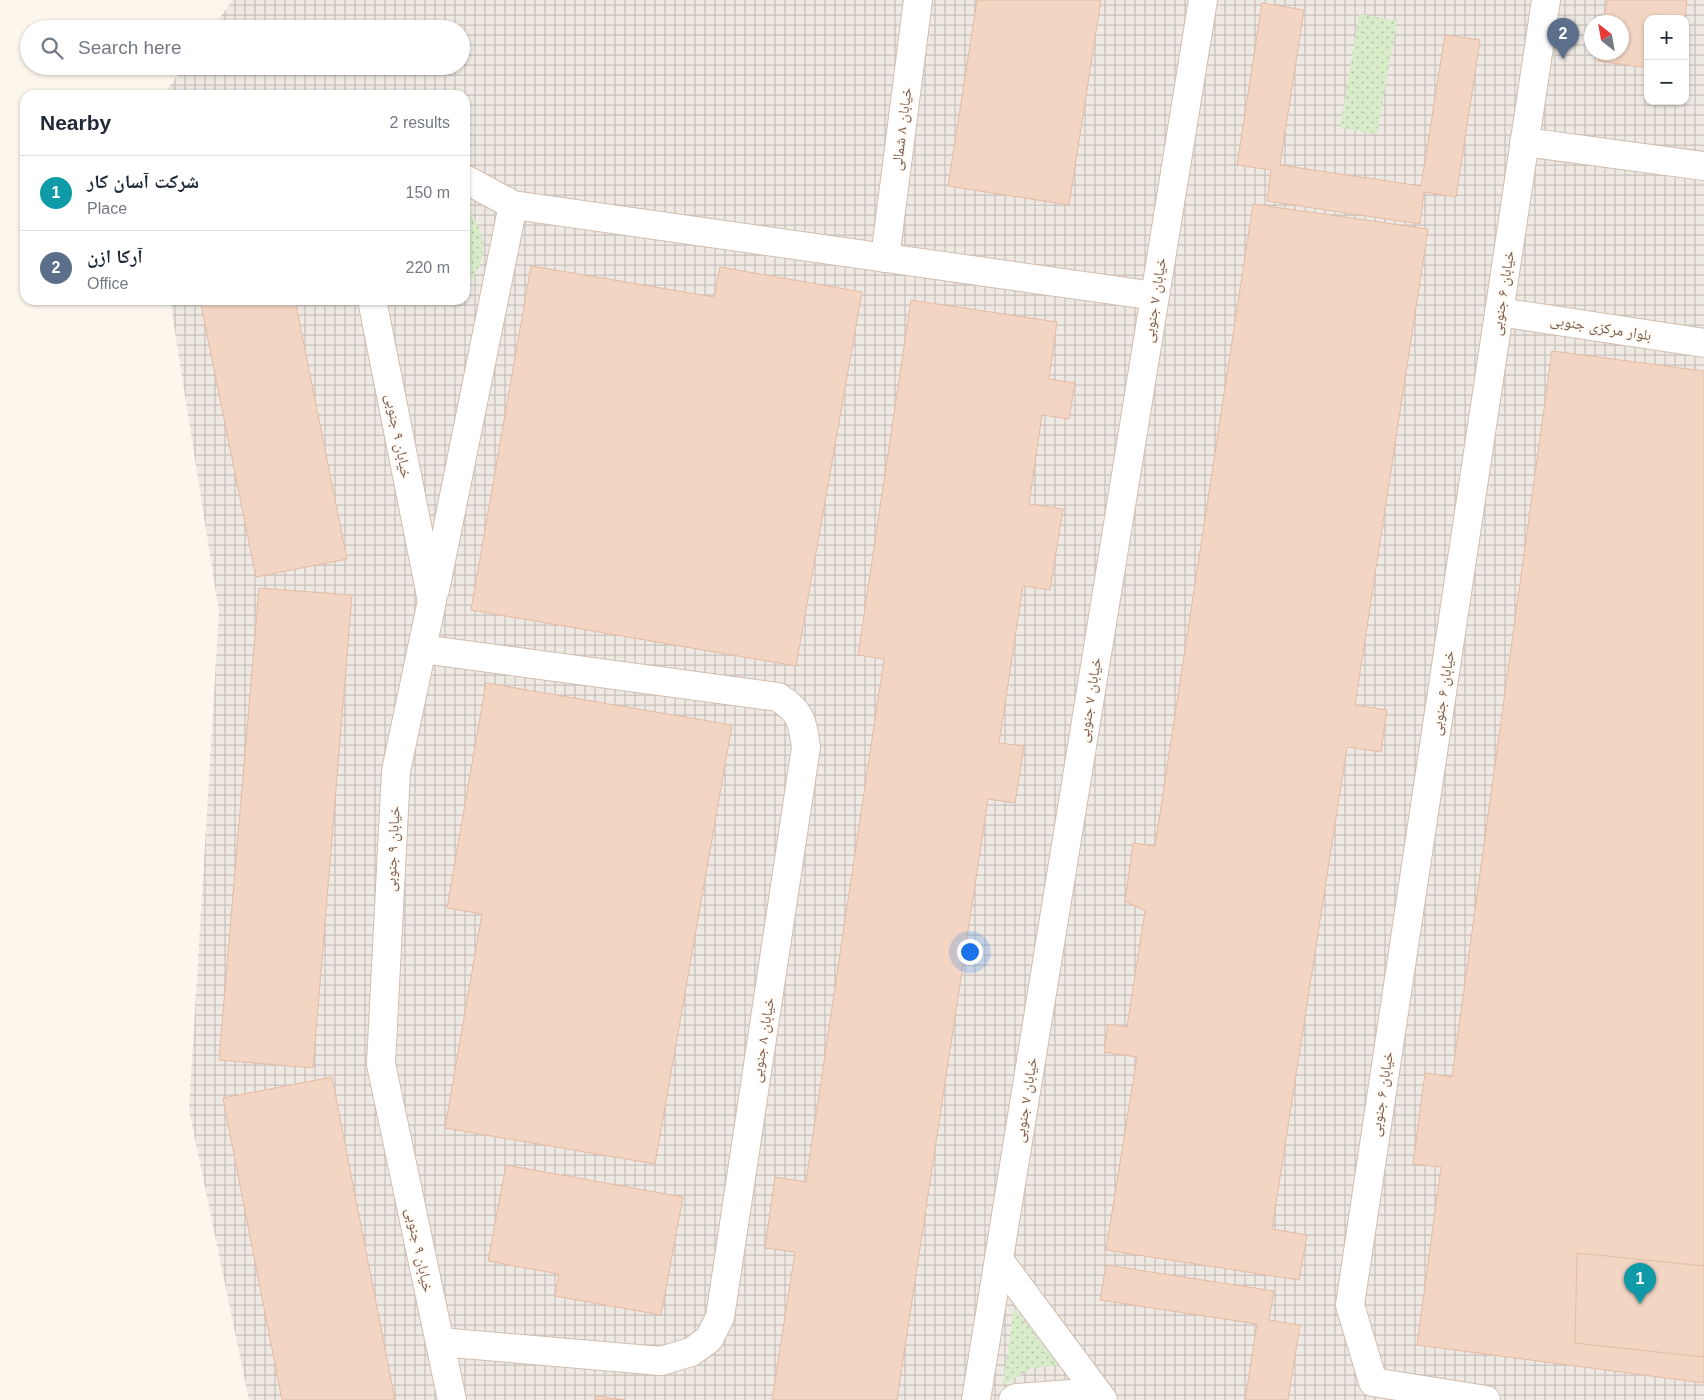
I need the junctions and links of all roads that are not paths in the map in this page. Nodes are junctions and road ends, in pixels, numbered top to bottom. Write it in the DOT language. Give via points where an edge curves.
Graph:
graph roads {
  1 [pos="918,0"];
  2 [pos="1203,0"];
  3 [pos="1542,1"];
  4 [pos="1524,142"];
  5 [pos="1704,166"];
  6 [pos="470,182"];
  7 [pos="513,205"];
  8 [pos="885,258"];
  9 [pos="1155,296"];
  10 [pos="373,305"];
  11 [pos="1499,312"];
  12 [pos="1704,343"];
  13 [pos="432,601"];
  14 [pos="422,650"];
  15 [pos="999,1260"];
  16 [pos="440,1342"];
  17 [pos="1100,1396"];
  18 [pos="452,1400"];
  19 [pos="976,1400"];
  20 [pos="1013,1400"];
  21 [pos="1486,1400"];
  1 -- 8 [label="street, خیابان ۸ شمالی"];
  2 -- 9 [label="street, خیابان ۷ جنوبی"];
  3 -- 4 [label="street, خیابان ۶ جنوبی"];
  4 -- 5 [label="street"];
  4 -- 11 [label="street, خیابان ۶ جنوبی"];
  6 -- 7 [label="street"];
  7 -- 8 [label="street"];
  7 -- 13 [label="street"];
  8 -- 9 [label="street"];
  9 -- 15 [label="street, خیابان ۷ جنوبی"];
  10 -- 13 [label="street, خیابان ۹ جنوبی"];
  11 -- 12 [label="street, بلوار مرکزی جنوبی"];
  11 -- 21 [label="street, خیابان ۶ جنوبی" via="1350,1305 1373,1382"];
  13 -- 14 [label="street, خیابان ۹ جنوبی"];
  14 -- 16 [label="street, خیابان ۹ جنوبی" via="396,771 381,1064"];
  14 -- 16 [label="street, خیابان ۸ جنوبی" via="778,697 793,707 802,723 806,747 720,1317 709,1339 691,1352 661,1361"];
  15 -- 17 [label="street"];
  15 -- 19 [label="street, خیابان ۷ جنوبی"];
  16 -- 18 [label="street, خیابان ۹ جنوبی"];
  17 -- 20 [label="street"];
}
